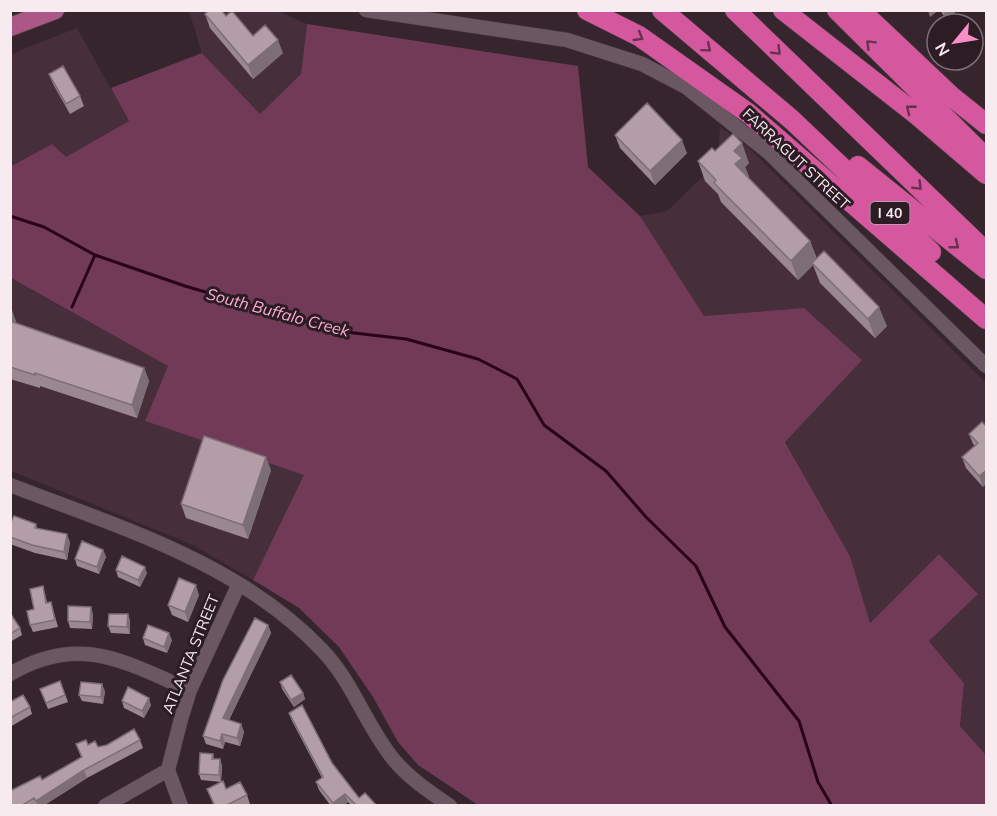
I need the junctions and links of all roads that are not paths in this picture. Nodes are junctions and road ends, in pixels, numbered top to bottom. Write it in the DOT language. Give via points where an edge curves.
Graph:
graph roads {
  1 [pos="55,10"];
  2 [pos="366,10"];
  3 [pos="588,10"];
  4 [pos="662,10"];
  5 [pos="735,10"];
  6 [pos="783,10"];
  7 [pos="837,10"];
  8 [pos="860,10"];
  9 [pos="880,10"];
  10 [pos="10,27"];
  11 [pos="951,96"];
  12 [pos="792,120"];
  13 [pos="987,124"];
  14 [pos="987,158"];
  15 [pos="987,174"];
  16 [pos="987,252"];
  17 [pos="987,269"];
  18 [pos="987,307"];
  19 [pos="987,319"];
  20 [pos="987,366"];
  21 [pos="10,485"];
  22 [pos="238,586"];
  23 [pos="10,674"];
  24 [pos="190,690"];
  25 [pos="168,770"];
  26 [pos="105,806"];
  27 [pos="181,806"];
  28 [pos="450,806"];
  1 -- 10 [label="main road"];
  2 -- 20 [label="street, FARRAGUT STREET" via="567,40 642,64 686,87 768,152"];
  3 -- 19 [label="highway, one-way" via="639,36 748,113"];
  4 -- 12 [label="highway, I 40, one-way"];
  5 -- 16 [label="highway, one-way"];
  15 -- 6 [label="highway, one-way"];
  14 -- 7 [label="highway, one-way"];
  8 -- 11 [label="highway"];
  9 -- 11 [label="highway"];
  11 -- 13 [label="highway"];
  12 -- 17 [label="highway, one-way" via="843,154"];
  12 -- 18 [label="highway, I 40"];
  21 -- 22 [label="street" via="163,544"];
  22 -- 24 [label="street, ATLANTA STREET"];
  22 -- 28 [label="street" via="278,610 324,652 394,760"];
  23 -- 24 [label="street" via="28,664 76,652 109,656"];
  24 -- 25 [label="street, ATLANTA STREET"];
  25 -- 26 [label="street"];
  25 -- 27 [label="street"];
}
